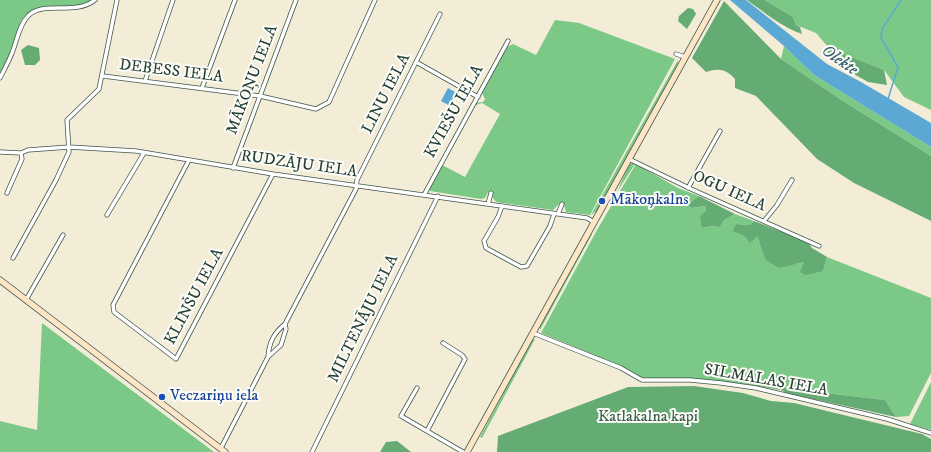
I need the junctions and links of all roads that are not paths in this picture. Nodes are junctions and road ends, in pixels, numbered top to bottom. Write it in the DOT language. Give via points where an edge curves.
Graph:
graph roads {
  1 [pos="95,0"];
  2 [pos="117,0"];
  3 [pos="173,0"];
  4 [pos="234,0"];
  5 [pos="296,0"];
  6 [pos="375,0"];
  7 [pos="717,0"];
  8 [pos="440,14"];
  9 [pos="508,41"];
  10 [pos="676,54"];
  11 [pos="686,57"];
  12 [pos="416,62"];
  13 [pos="103,76"];
  14 [pos="0,78"];
  15 [pos="145,81"];
  16 [pos="202,88"];
  17 [pos="260,96"];
  18 [pos="478,96"];
  19 [pos="720,132"];
  20 [pos="69,147"];
  21 [pos="0,152"];
  22 [pos="21,153"];
  23 [pos="144,153"];
  24 [pos="630,159"];
  25 [pos="189,160"];
  26 [pos="233,168"];
  27 [pos="273,174"];
  28 [pos="792,180"];
  29 [pos="356,185"];
  30 [pos="688,188"];
  31 [pos="7,193"];
  32 [pos="491,194"];
  33 [pos="424,195"];
  34 [pos="438,196"];
  35 [pos="488,204"];
  36 [pos="562,204"];
  37 [pos="502,206"];
  38 [pos="556,214"];
  39 [pos="107,216"];
  40 [pos="764,221"];
  41 [pos="594,222"];
  42 [pos="63,235"];
  43 [pos="819,246"];
  44 [pos="13,258"];
  45 [pos="0,280"];
  46 [pos="26,301"];
  47 [pos="285,324"];
  48 [pos="533,334"];
  49 [pos="443,343"];
  50 [pos="268,357"];
  51 [pos="417,388"];
  52 [pos="427,431"];
  53 [pos="931,433"];
  54 [pos="223,450"];
  55 [pos="312,452"];
  56 [pos="463,452"];
  57 [pos="467,452"];
  1 -- 14 [label="street" via="84,7 33,11 21,27"];
  2 -- 13 [label="street"];
  3 -- 15 [label="street"];
  4 -- 16 [label="street"];
  5 -- 17 [label="street, MĀKOŅU IELA"];
  6 -- 17 [label="street, DEBESS IELA" via="329,102 316,109"];
  7 -- 11 [label="main road"];
  8 -- 12 [label="street, LINU IELA"];
  9 -- 18 [label="street, KVIEŠU IELA"];
  10 -- 11 [label="street"];
  11 -- 24 [label="main road"];
  12 -- 18 [label="street"];
  12 -- 29 [label="street, LINU IELA"];
  13 -- 15 [label="street, DEBESS IELA"];
  13 -- 20 [label="street" via="99,89 67,120"];
  15 -- 16 [label="street, DEBESS IELA"];
  16 -- 17 [label="street, DEBESS IELA"];
  17 -- 26 [label="street, MĀKOŅU IELA"];
  18 -- 33 [label="street, KVIEŠU IELA"];
  19 -- 30 [label="street"];
  20 -- 22 [label="street, RUDZĀJU IELA" via="28,150"];
  20 -- 23 [label="street, RUDZĀJU IELA"];
  20 -- 44 [label="street" via="56,180"];
  21 -- 22 [label="street, RUDZĀJU IELA"];
  22 -- 31 [label="street" via="22,159"];
  23 -- 25 [label="street, RUDZĀJU IELA"];
  23 -- 39 [label="street"];
  24 -- 30 [label="street, OGU IELA"];
  24 -- 41 [label="main road"];
  25 -- 26 [label="street, RUDZĀJU IELA"];
  25 -- 27 [label="street, KLINŠU IELA" via="114,305 114,312 176,359"];
  26 -- 27 [label="street, RUDZĀJU IELA"];
  27 -- 29 [label="street, RUDZĀJU IELA"];
  28 -- 40 [label="street"];
  29 -- 33 [label="street, RUDZĀJU IELA"];
  29 -- 47 [label="street"];
  30 -- 40 [label="street, OGU IELA"];
  32 -- 35 [label="street"];
  33 -- 34 [label="street, RUDZĀJU IELA"];
  34 -- 35 [label="street, RUDZĀJU IELA"];
  34 -- 55 [label="street, MILTENĀJU IELA"];
  35 -- 37 [label="street, RUDZĀJU IELA"];
  36 -- 38 [label="street"];
  37 -- 38 [label="street, RUDZĀJU IELA"];
  37 -- 38 [label="street" via="484,241 486,248 521,267 527,266"];
  38 -- 41 [label="street, RUDZĀJU IELA"];
  40 -- 43 [label="street, OGU IELA"];
  41 -- 48 [label="main road"];
  42 -- 46 [label="street"];
  45 -- 46 [label="main road"];
  46 -- 54 [label="main road"];
  47 -- 50 [label="street" via="274,336 269,346"];
  47 -- 50 [label="street" via="281,344"];
  48 -- 53 [label="street, SILMALAS IELA" via="621,368 642,380 690,380 756,388 820,402"];
  48 -- 57 [label="main road"];
  49 -- 52 [label="street" via="465,359"];
  50 -- 54 [label="street"];
  51 -- 52 [label="street" via="401,416"];
  52 -- 56 [label="street"];
}
